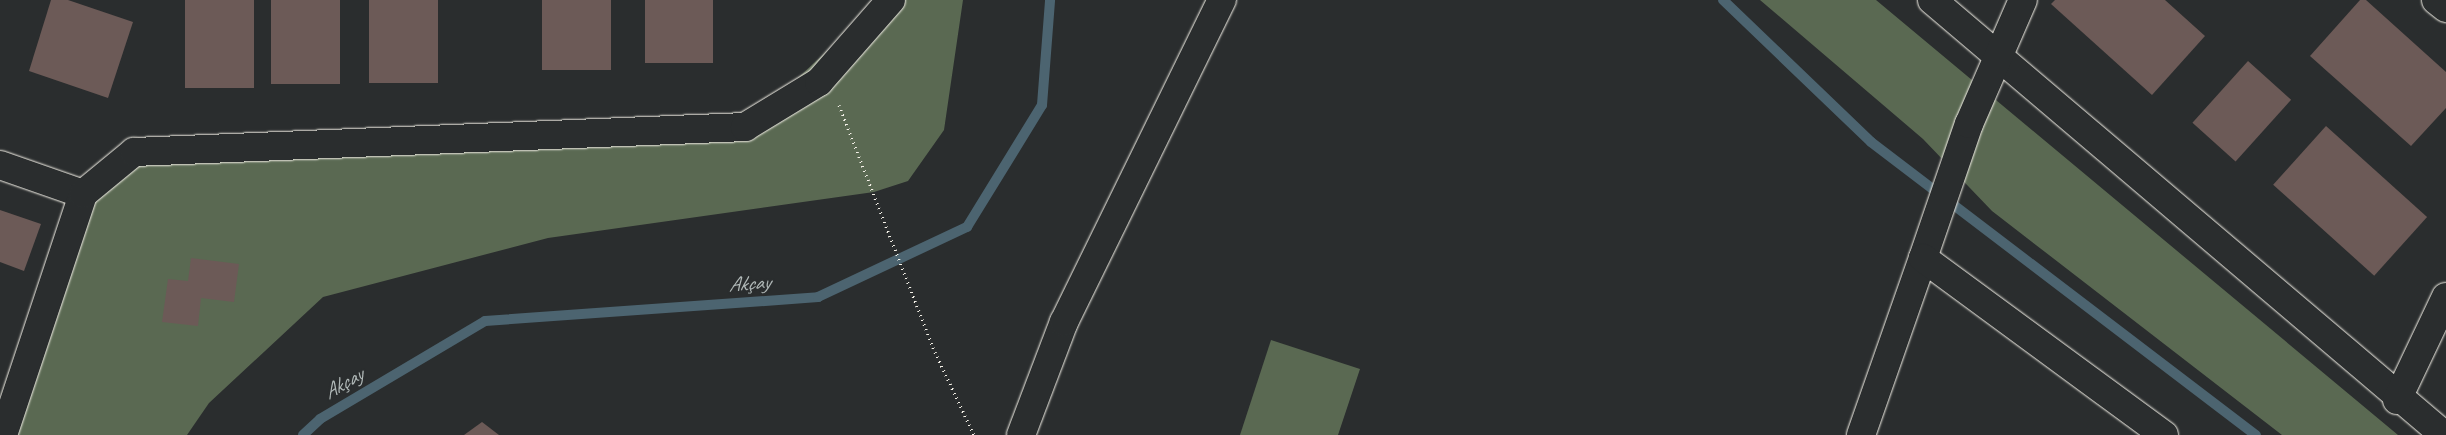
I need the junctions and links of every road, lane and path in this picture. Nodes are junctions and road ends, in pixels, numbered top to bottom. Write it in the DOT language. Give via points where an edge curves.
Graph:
graph roads {
  1 [pos="891,0"];
  2 [pos="1222,0"];
  3 [pos="1932,0"];
  4 [pos="2023,0"];
  5 [pos="2436,0"];
  6 [pos="2446,8"];
  7 [pos="1997,56"];
  8 [pos="826,74"];
  9 [pos="0,165"];
  10 [pos="83,194"];
  11 [pos="1923,258"];
  12 [pos="2446,297"];
  13 [pos="2397,400"];
  14 [pos="3,435"];
  15 [pos="974,435"];
  16 [pos="1021,435"];
  17 [pos="1861,435"];
  18 [pos="2164,435"];
  19 [pos="2444,435"];
  1 -- 8 [label="street"];
  2 -- 16 [label="street" via="1064,322"];
  3 -- 7 [label="street"];
  4 -- 7 [label="street"];
  5 -- 6 [label="street"];
  7 -- 11 [label="street"];
  7 -- 13 [label="street"];
  8 -- 10 [label="street" via="745,127 134,152"];
  8 -- 15 [label="path" via="936,352"];
  9 -- 10 [label="street"];
  10 -- 14 [label="street"];
  11 -- 17 [label="street"];
  11 -- 18 [label="street"];
  12 -- 13 [label="street"];
  13 -- 19 [label="street"];
}
